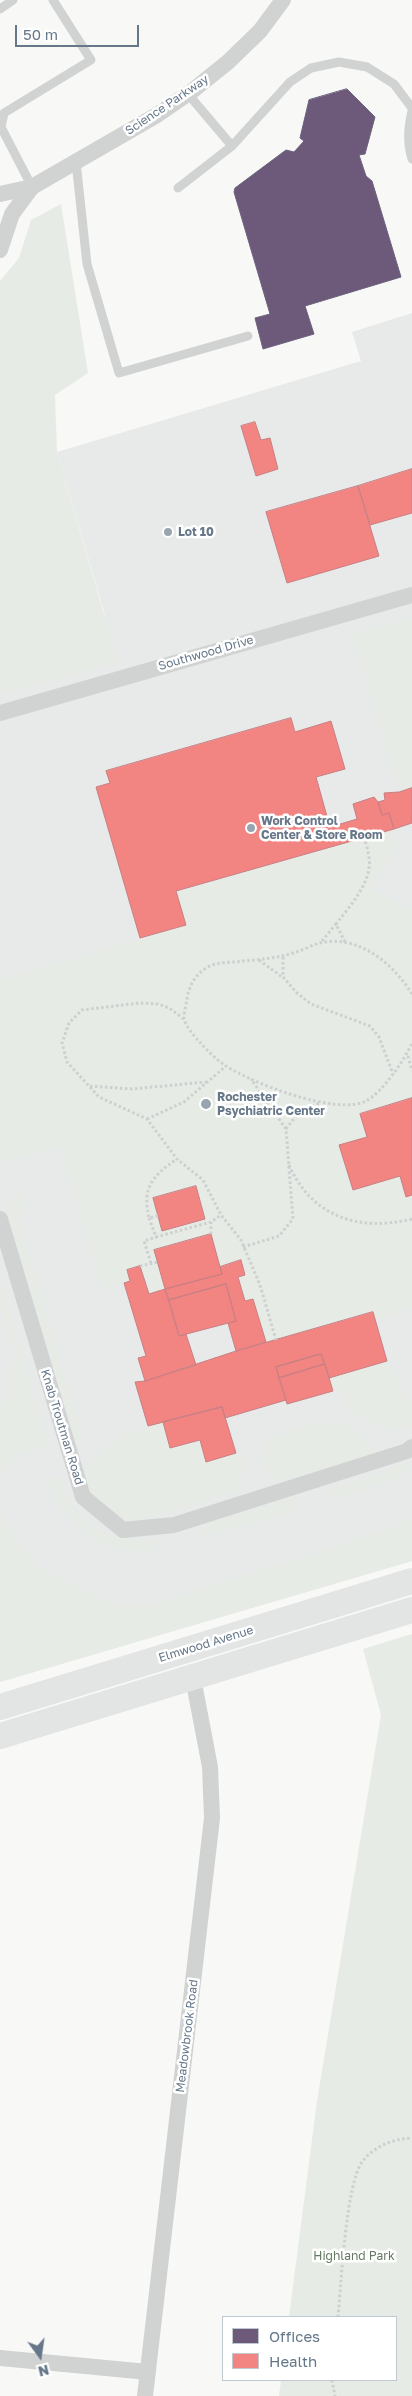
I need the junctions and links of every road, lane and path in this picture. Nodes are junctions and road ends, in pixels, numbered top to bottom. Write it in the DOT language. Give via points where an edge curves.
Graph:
graph roads {
  1 [pos="13,0"];
  2 [pos="53,0"];
  3 [pos="283,0"];
  4 [pos="0,9"];
  5 [pos="188,94"];
  6 [pos="412,110"];
  7 [pos="0,127"];
  8 [pos="232,146"];
  9 [pos="412,159"];
  10 [pos="76,162"];
  11 [pos="32,187"];
  12 [pos="178,188"];
  13 [pos="0,194"];
  14 [pos="0,250"];
  15 [pos="248,336"];
  16 [pos="412,595"];
  17 [pos="0,713"];
  18 [pos="364,837"];
  19 [pos="336,924"];
  20 [pos="321,941"];
  21 [pos="344,942"];
  22 [pos="284,957"];
  23 [pos="258,960"];
  24 [pos="283,977"];
  25 [pos="412,994"];
  26 [pos="184,1019"];
  27 [pos="412,1043"];
  28 [pos="407,1055"];
  29 [pos="226,1066"];
  30 [pos="412,1071"];
  31 [pos="393,1074"];
  32 [pos="251,1078"];
  33 [pos="206,1082"];
  34 [pos="90,1086"];
  35 [pos="324,1102"];
  36 [pos="147,1119"];
  37 [pos="286,1129"];
  38 [pos="177,1159"];
  39 [pos="288,1162"];
  40 [pos="158,1216"];
  41 [pos="222,1216"];
  42 [pos="149,1218"];
  43 [pos="0,1219"];
  44 [pos="412,1219"];
  45 [pos="211,1222"];
  46 [pos="211,1234"];
  47 [pos="156,1237"];
  48 [pos="243,1247"];
  49 [pos="158,1262"];
  50 [pos="151,1264"];
  51 [pos="140,1266"];
  52 [pos="276,1340"];
  53 [pos="412,1447"];
  54 [pos="412,1581"];
  55 [pos="412,1610"];
  56 [pos="193,1678"];
  57 [pos="0,1707"];
  58 [pos="0,1736"];
  59 [pos="412,2138"];
  60 [pos="338,2316"];
  61 [pos="0,2358"];
  62 [pos="148,2372"];
  63 [pos="332,2381"];
  64 [pos="145,2396"];
  65 [pos="335,2396"];
  1 -- 4 [label="lane"];
  2 -- 7 [label="lane" via="91,60 4,113"];
  3 -- 5 [label="street, Science Parkway" via="260,31"];
  5 -- 8 [label="lane"];
  5 -- 10 [label="street, Science Parkway"];
  6 -- 8 [label="lane" via="394,84 367,66 338,62 311,68 290,82"];
  6 -- 9 [label="lane" via="408,128"];
  7 -- 11 [label="lane"];
  8 -- 12 [label="lane"];
  10 -- 11 [label="street, Science Parkway"];
  10 -- 15 [label="lane" via="87,264 119,373"];
  11 -- 13 [label="street, Science Parkway"];
  11 -- 14 [label="street, Science Parkway" via="12,214"];
  16 -- 17 [label="street, Southwood Drive"];
  18 -- 19 [label="path" via="370,859 365,878 356,900"];
  19 -- 20 [label="path"];
  19 -- 21 [label="path"];
  20 -- 21 [label="path"];
  20 -- 22 [label="path"];
  21 -- 25 [label="path" via="366,948 389,964"];
  22 -- 23 [label="path"];
  22 -- 24 [label="path"];
  23 -- 24 [label="path"];
  23 -- 26 [label="path" via="222,962 206,968 194,979 187,996"];
  24 -- 31 [label="path" via="311,1004 370,1026 379,1037"];
  26 -- 29 [label="path" via="193,1034"];
  26 -- 34 [label="path" via="158,1004 82,1010 69,1023 62,1044 67,1062"];
  27 -- 28 [label="path"];
  28 -- 30 [label="path"];
  28 -- 31 [label="path"];
  29 -- 32 [label="path"];
  29 -- 33 [label="path"];
  31 -- 35 [label="path" via="366,1101 348,1105"];
  32 -- 35 [label="path" via="302,1099"];
  32 -- 37 [label="path"];
  33 -- 34 [label="path" via="132,1089"];
  33 -- 36 [label="path" via="184,1102"];
  34 -- 36 [label="path" via="100,1097"];
  35 -- 37 [label="path" via="298,1113"];
  36 -- 38 [label="path"];
  37 -- 39 [label="path"];
  38 -- 41 [label="path" via="203,1180"];
  38 -- 42 [label="path" via="150,1183 145,1202"];
  39 -- 44 [label="path" via="297,1182 318,1204 340,1218 392,1224"];
  39 -- 48 [label="path" via="293,1219 279,1236"];
  40 -- 42 [label="path"];
  41 -- 45 [label="path"];
  41 -- 48 [label="path"];
  42 -- 47 [label="path"];
  43 -- 53 [label="street, Knab Troutman Road" via="83,1497 123,1530 174,1526"];
  45 -- 46 [label="path"];
  45 -- 47 [label="path"];
  47 -- 50 [label="path" via="144,1241"];
  48 -- 52 [label="path" via="260,1284"];
  49 -- 50 [label="path"];
  50 -- 51 [label="path"];
  54 -- 57 [label="main road, Elmwood Avenue"];
  55 -- 56 [label="main road"];
  56 -- 58 [label="main road"];
  56 -- 62 [label="street, Meadowbrook Road" via="210,1767 212,1818"];
  59 -- 60 [label="path" via="399,2139 377,2148 362,2163 355,2179"];
  61 -- 62 [label="street"];
  62 -- 64 [label="street, Meadowbrook Road"];
  63 -- 65 [label="path"];
}
